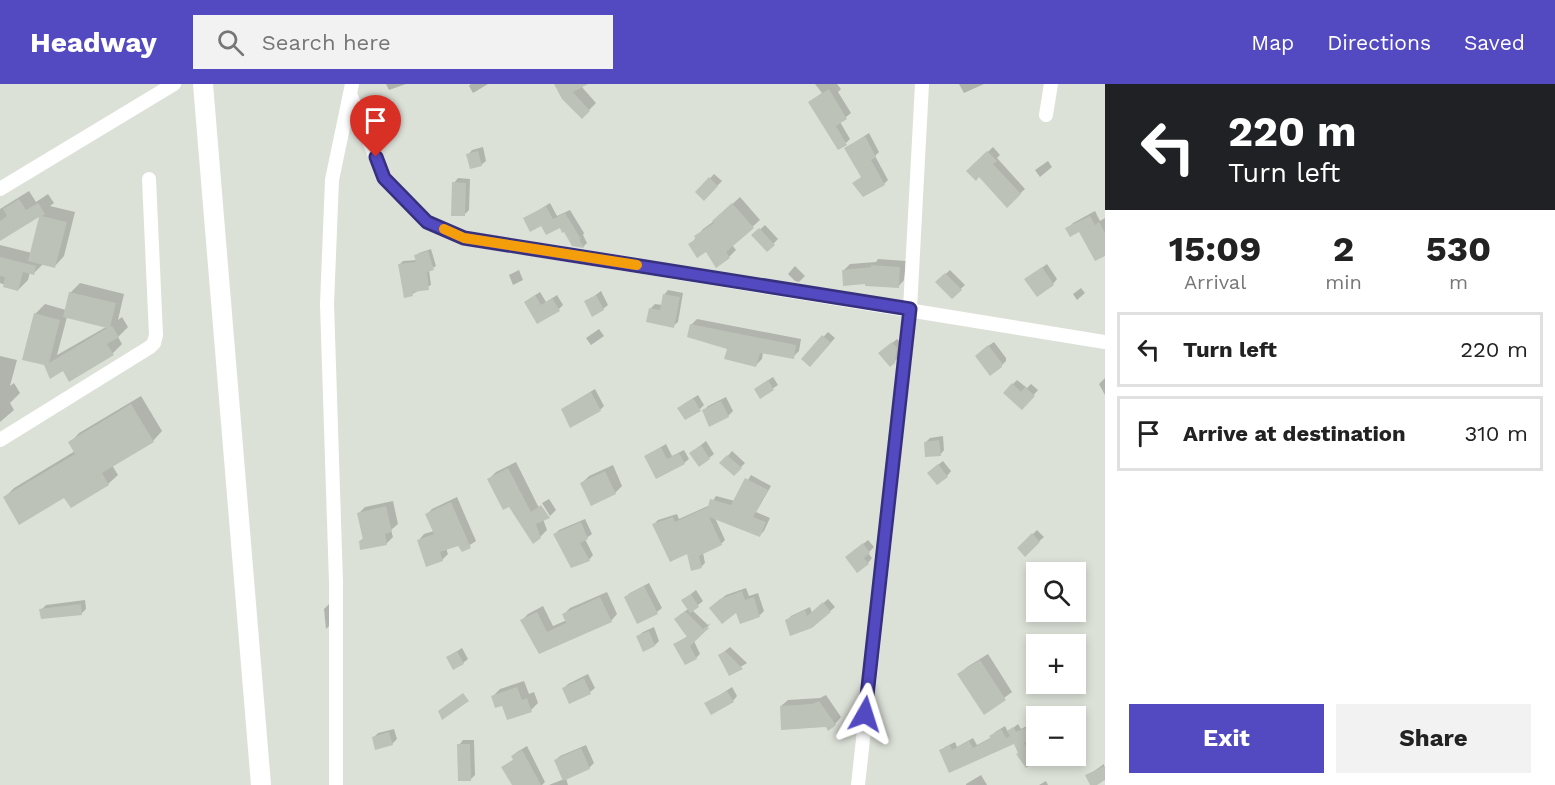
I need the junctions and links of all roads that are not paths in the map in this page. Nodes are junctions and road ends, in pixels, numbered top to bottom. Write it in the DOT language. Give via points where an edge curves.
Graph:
graph roads {
  1 [pos="174,84"];
  2 [pos="203,84"];
  3 [pos="922,84"];
  4 [pos="1051,84"];
  5 [pos="351,89"];
  6 [pos="1046,115"];
  7 [pos="149,179"];
  8 [pos="0,189"];
  9 [pos="910,309"];
  10 [pos="1105,342"];
  11 [pos="0,440"];
  12 [pos="261,785"];
  13 [pos="336,785"];
  14 [pos="858,785"];
  1 -- 8 [label="street"];
  2 -- 12 [label="street"];
  3 -- 9 [label="street"];
  4 -- 6 [label="street"];
  5 -- 9 [label="street" via="384,178 427,222 464,238"];
  5 -- 13 [label="street" via="332,180 327,304 336,583"];
  7 -- 11 [label="street" via="154,343"];
  9 -- 10 [label="street"];
  9 -- 14 [label="street"];
}
